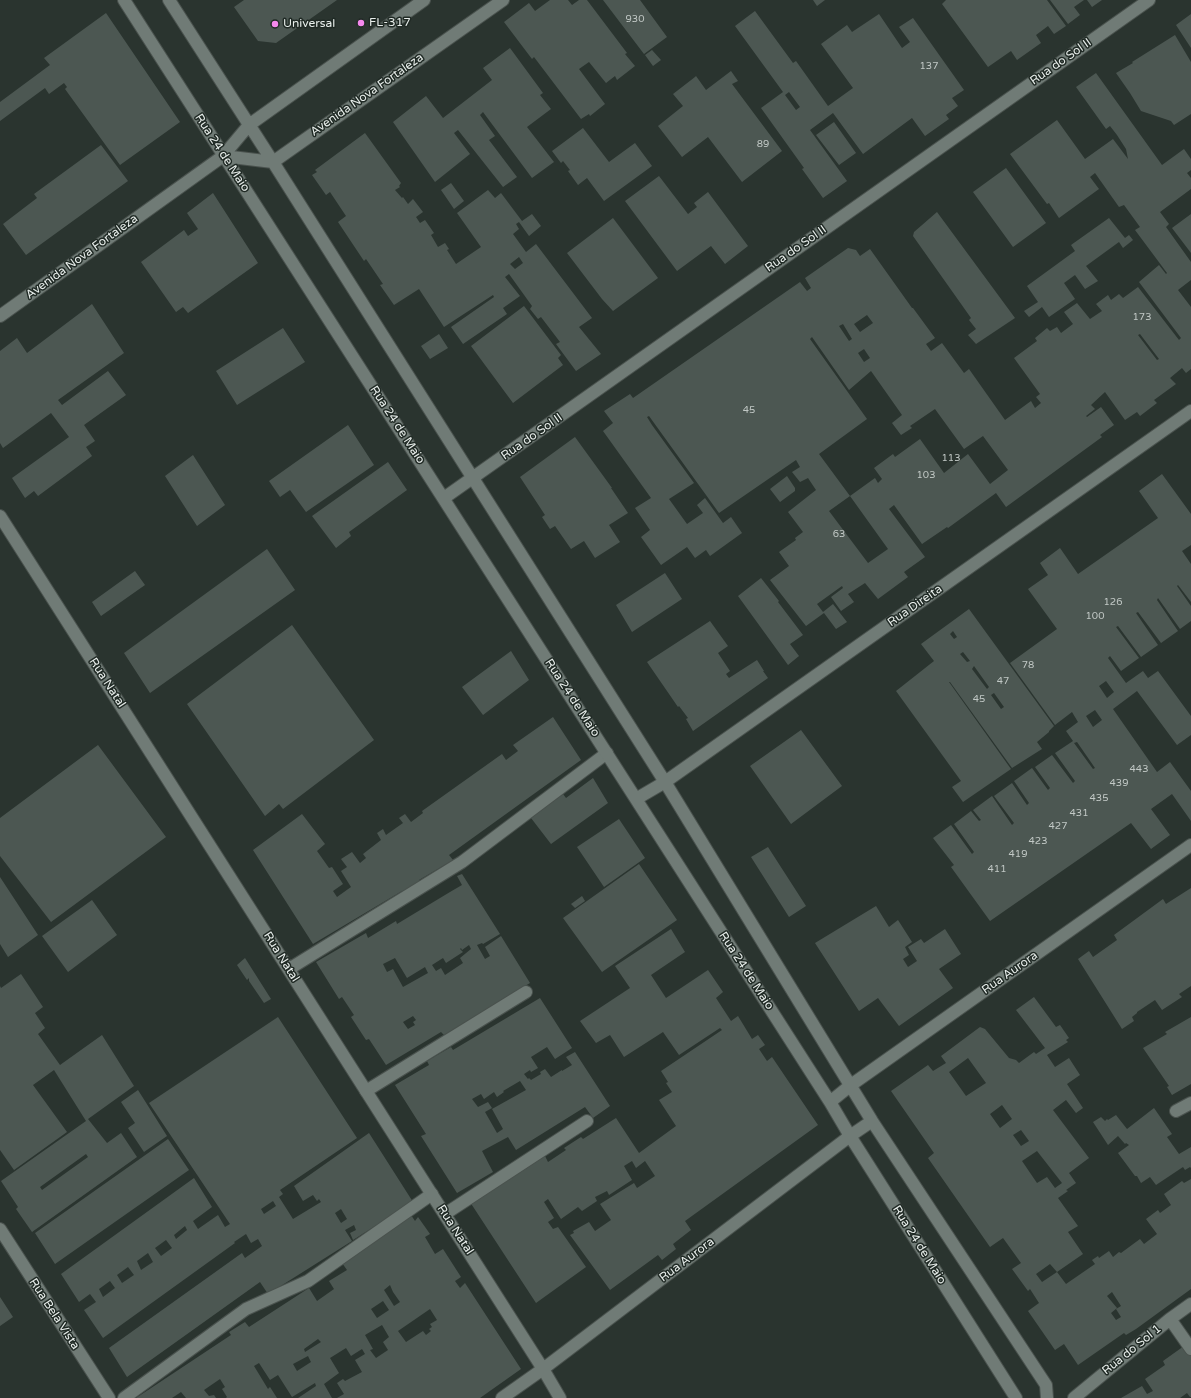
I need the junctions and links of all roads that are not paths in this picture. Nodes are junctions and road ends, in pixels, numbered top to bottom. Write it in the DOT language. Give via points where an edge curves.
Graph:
graph roads {
  1 [pos="124,0"];
  2 [pos="168,0"];
  3 [pos="424,0"];
  4 [pos="503,0"];
  5 [pos="1149,0"];
  6 [pos="249,125"];
  7 [pos="223,156"];
  8 [pos="273,162"];
  9 [pos="0,316"];
  10 [pos="1191,411"];
  11 [pos="472,479"];
  12 [pos="444,498"];
  13 [pos="0,516"];
  14 [pos="607,753"];
  15 [pos="665,782"];
  16 [pos="636,799"];
  17 [pos="1191,846"];
  18 [pos="289,969"];
  19 [pos="526,992"];
  20 [pos="851,1085"];
  21 [pos="366,1091"];
  22 [pos="830,1102"];
  23 [pos="1191,1103"];
  24 [pos="1176,1111"];
  25 [pos="587,1121"];
  26 [pos="872,1121"];
  27 [pos="850,1136"];
  28 [pos="432,1194"];
  29 [pos="445,1214"];
  30 [pos="0,1229"];
  31 [pos="1191,1304"];
  32 [pos="1170,1319"];
  33 [pos="1191,1349"];
  34 [pos="543,1369"];
  35 [pos="109,1398"];
  36 [pos="124,1398"];
  37 [pos="502,1398"];
  38 [pos="560,1398"];
  39 [pos="1016,1398"];
  40 [pos="1047,1398"];
  41 [pos="1074,1398"];
  1 -- 7 [label="street, Rua 24 de Maio"];
  2 -- 6 [label="street"];
  3 -- 6 [label="street, Avenida Nova Fortaleza"];
  4 -- 8 [label="street, Avenida Nova Fortaleza"];
  5 -- 11 [label="street, Rua do Sol II"];
  6 -- 7 [label="street, Avenida Nova Fortaleza"];
  6 -- 8 [label="street"];
  7 -- 8 [label="street"];
  7 -- 9 [label="street, Avenida Nova Fortaleza"];
  7 -- 12 [label="street, Rua 24 de Maio"];
  8 -- 11 [label="street"];
  10 -- 15 [label="street, Rua Direita"];
  11 -- 12 [label="street, Rua do Sol II"];
  11 -- 15 [label="street"];
  12 -- 14 [label="street, Rua 24 de Maio"];
  13 -- 18 [label="street, Rua Natal"];
  14 -- 16 [label="street, Rua 24 de Maio"];
  14 -- 18 [label="street" via="462,862"];
  15 -- 16 [label="street, Rua Direita"];
  15 -- 20 [label="street"];
  16 -- 22 [label="street, Rua 24 de Maio"];
  17 -- 20 [label="street, Rua Aurora"];
  18 -- 21 [label="street, Rua Natal"];
  19 -- 21 [label="street"];
  20 -- 22 [label="street, Rua Aurora"];
  20 -- 26 [label="street"];
  21 -- 28 [label="street, Rua Natal"];
  22 -- 27 [label="street, Rua 24 de Maio"];
  23 -- 24 [label="street"];
  25 -- 29 [label="street"];
  26 -- 27 [label="street, Rua Aurora"];
  26 -- 40 [label="street" via="1046,1384"];
  27 -- 34 [label="street, Rua Aurora"];
  27 -- 39 [label="street, Rua 24 de Maio"];
  28 -- 29 [label="street, Rua Natal"];
  28 -- 36 [label="street" via="308,1281 246,1310"];
  29 -- 34 [label="street, Rua Natal"];
  30 -- 35 [label="street, Rua Bela Vista"];
  31 -- 32 [label="street, Rua do Sol 1"];
  32 -- 33 [label="street"];
  32 -- 41 [label="street, Rua do Sol 1"];
  34 -- 37 [label="street, Rua Aurora"];
  34 -- 38 [label="street, Rua Natal"];
}
